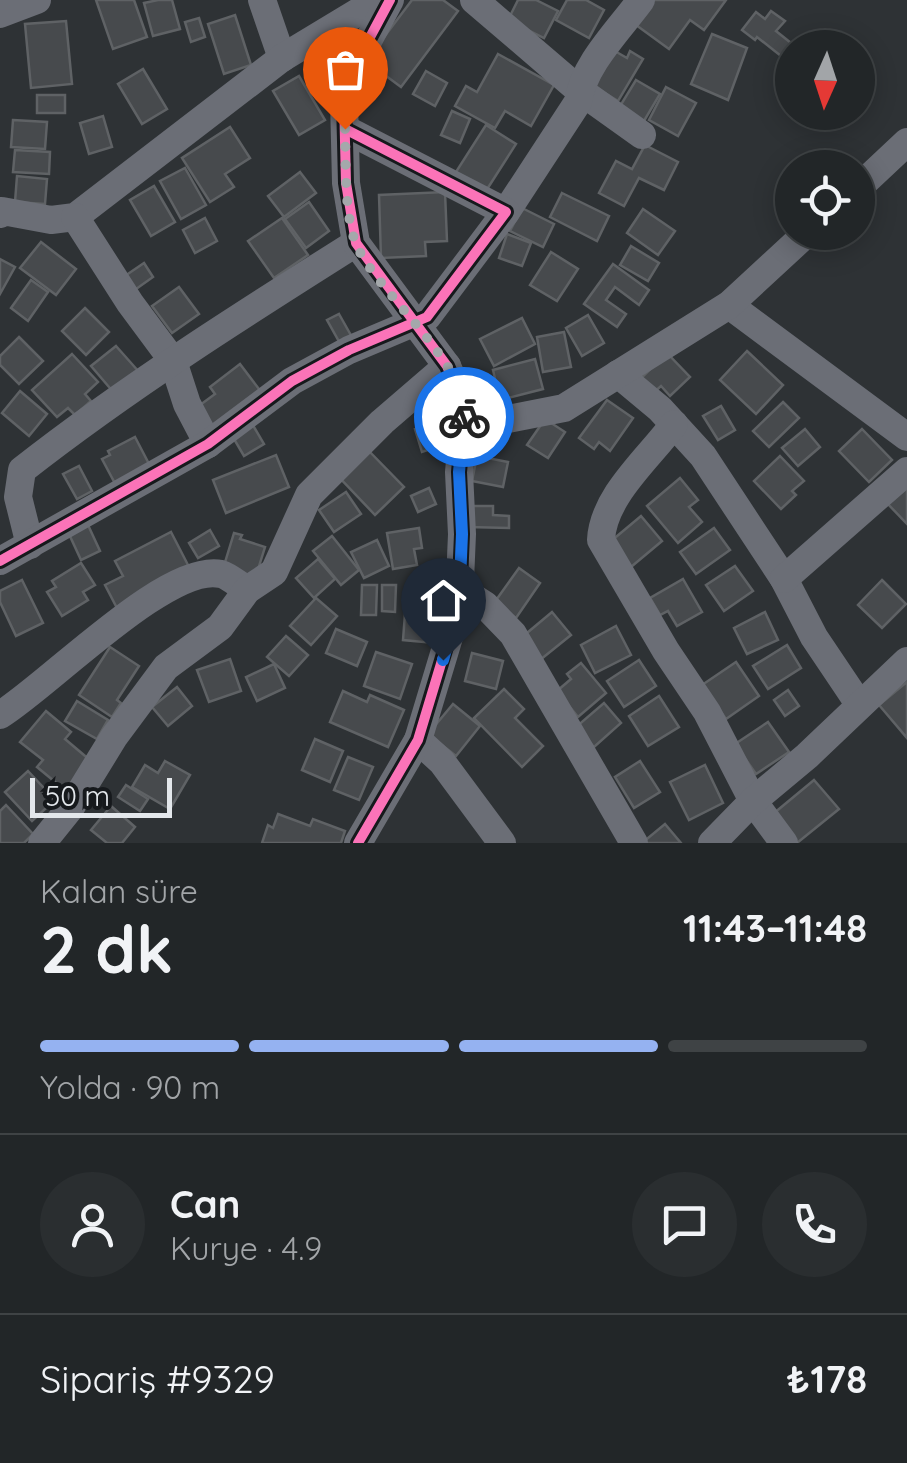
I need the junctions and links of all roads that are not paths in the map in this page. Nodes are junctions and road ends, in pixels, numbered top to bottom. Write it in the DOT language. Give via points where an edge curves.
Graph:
graph roads {
  1 [pos="37,0"];
  2 [pos="262,0"];
  3 [pos="378,0"];
  4 [pos="390,0"];
  5 [pos="474,0"];
  6 [pos="642,0"];
  7 [pos="0,14"];
  8 [pos="282,58"];
  9 [pos="579,90"];
  10 [pos="345,129"];
  11 [pos="642,136"];
  12 [pos="907,142"];
  13 [pos="875,172"];
  14 [pos="1,211"];
  15 [pos="506,212"];
  16 [pos="76,217"];
  17 [pos="356,243"];
  18 [pos="789,250"];
  19 [pos="729,305"];
  20 [pos="415,323"];
  21 [pos="173,361"];
  22 [pos="447,366"];
  23 [pos="618,374"];
  24 [pos="465,408"];
  25 [pos="674,424"];
  26 [pos="907,436"];
  27 [pos="208,444"];
  28 [pos="907,471"];
  29 [pos="10,477"];
  30 [pos="30,545"];
  31 [pos="0,561"];
  32 [pos="784,579"];
  33 [pos="460,589"];
  34 [pos="247,590"];
  35 [pos="907,660"];
  36 [pos="859,704"];
  37 [pos="0,716"];
  38 [pos="418,740"];
  39 [pos="753,801"];
  40 [pos="363,840"];
  41 [pos="42,843"];
  42 [pos="502,843"];
  43 [pos="634,843"];
  44 [pos="712,843"];
  45 [pos="784,843"];
  1 -- 7 [label="street"];
  2 -- 8 [label="street"];
  3 -- 8 [label="street"];
  4 -- 10 [label="street" via="344,100"];
  5 -- 9 [label="street"];
  6 -- 9 [label="street"];
  8 -- 16 [label="street"];
  9 -- 11 [label="street"];
  9 -- 15 [label="street" via="578,102"];
  10 -- 15 [label="street"];
  10 -- 17 [label="street"];
  12 -- 13 [label="street"];
  14 -- 16 [label="street" via="50,220"];
  15 -- 20 [label="street"];
  16 -- 21 [label="street"];
  17 -- 20 [label="street"];
  17 -- 21 [label="street"];
  18 -- 19 [label="street"];
  19 -- 23 [label="street"];
  19 -- 26 [label="street"];
  20 -- 22 [label="street"];
  20 -- 27 [label="street" via="292,380"];
  21 -- 27 [label="street"];
  21 -- 29 [label="street"];
  22 -- 24 [label="street"];
  22 -- 34 [label="street" via="309,495 274,572"];
  23 -- 24 [label="street" via="564,408 503,420"];
  23 -- 25 [label="street"];
  24 -- 33 [label="street"];
  25 -- 32 [label="street" via="703,456"];
  25 -- 39 [label="street" via="617,496 601,540 707,712"];
  27 -- 30 [label="street"];
  28 -- 32 [label="street"];
  29 -- 30 [label="street"];
  30 -- 31 [label="street"];
  32 -- 36 [label="street"];
  33 -- 38 [label="street"];
  33 -- 43 [label="street" via="512,634"];
  34 -- 37 [label="street" via="222,574 169,587"];
  34 -- 41 [label="street" via="220,626 166,667"];
  35 -- 36 [label="street"];
  36 -- 39 [label="street"];
  38 -- 40 [label="street"];
  38 -- 42 [label="street"];
  39 -- 44 [label="street"];
  39 -- 45 [label="street"];
}
